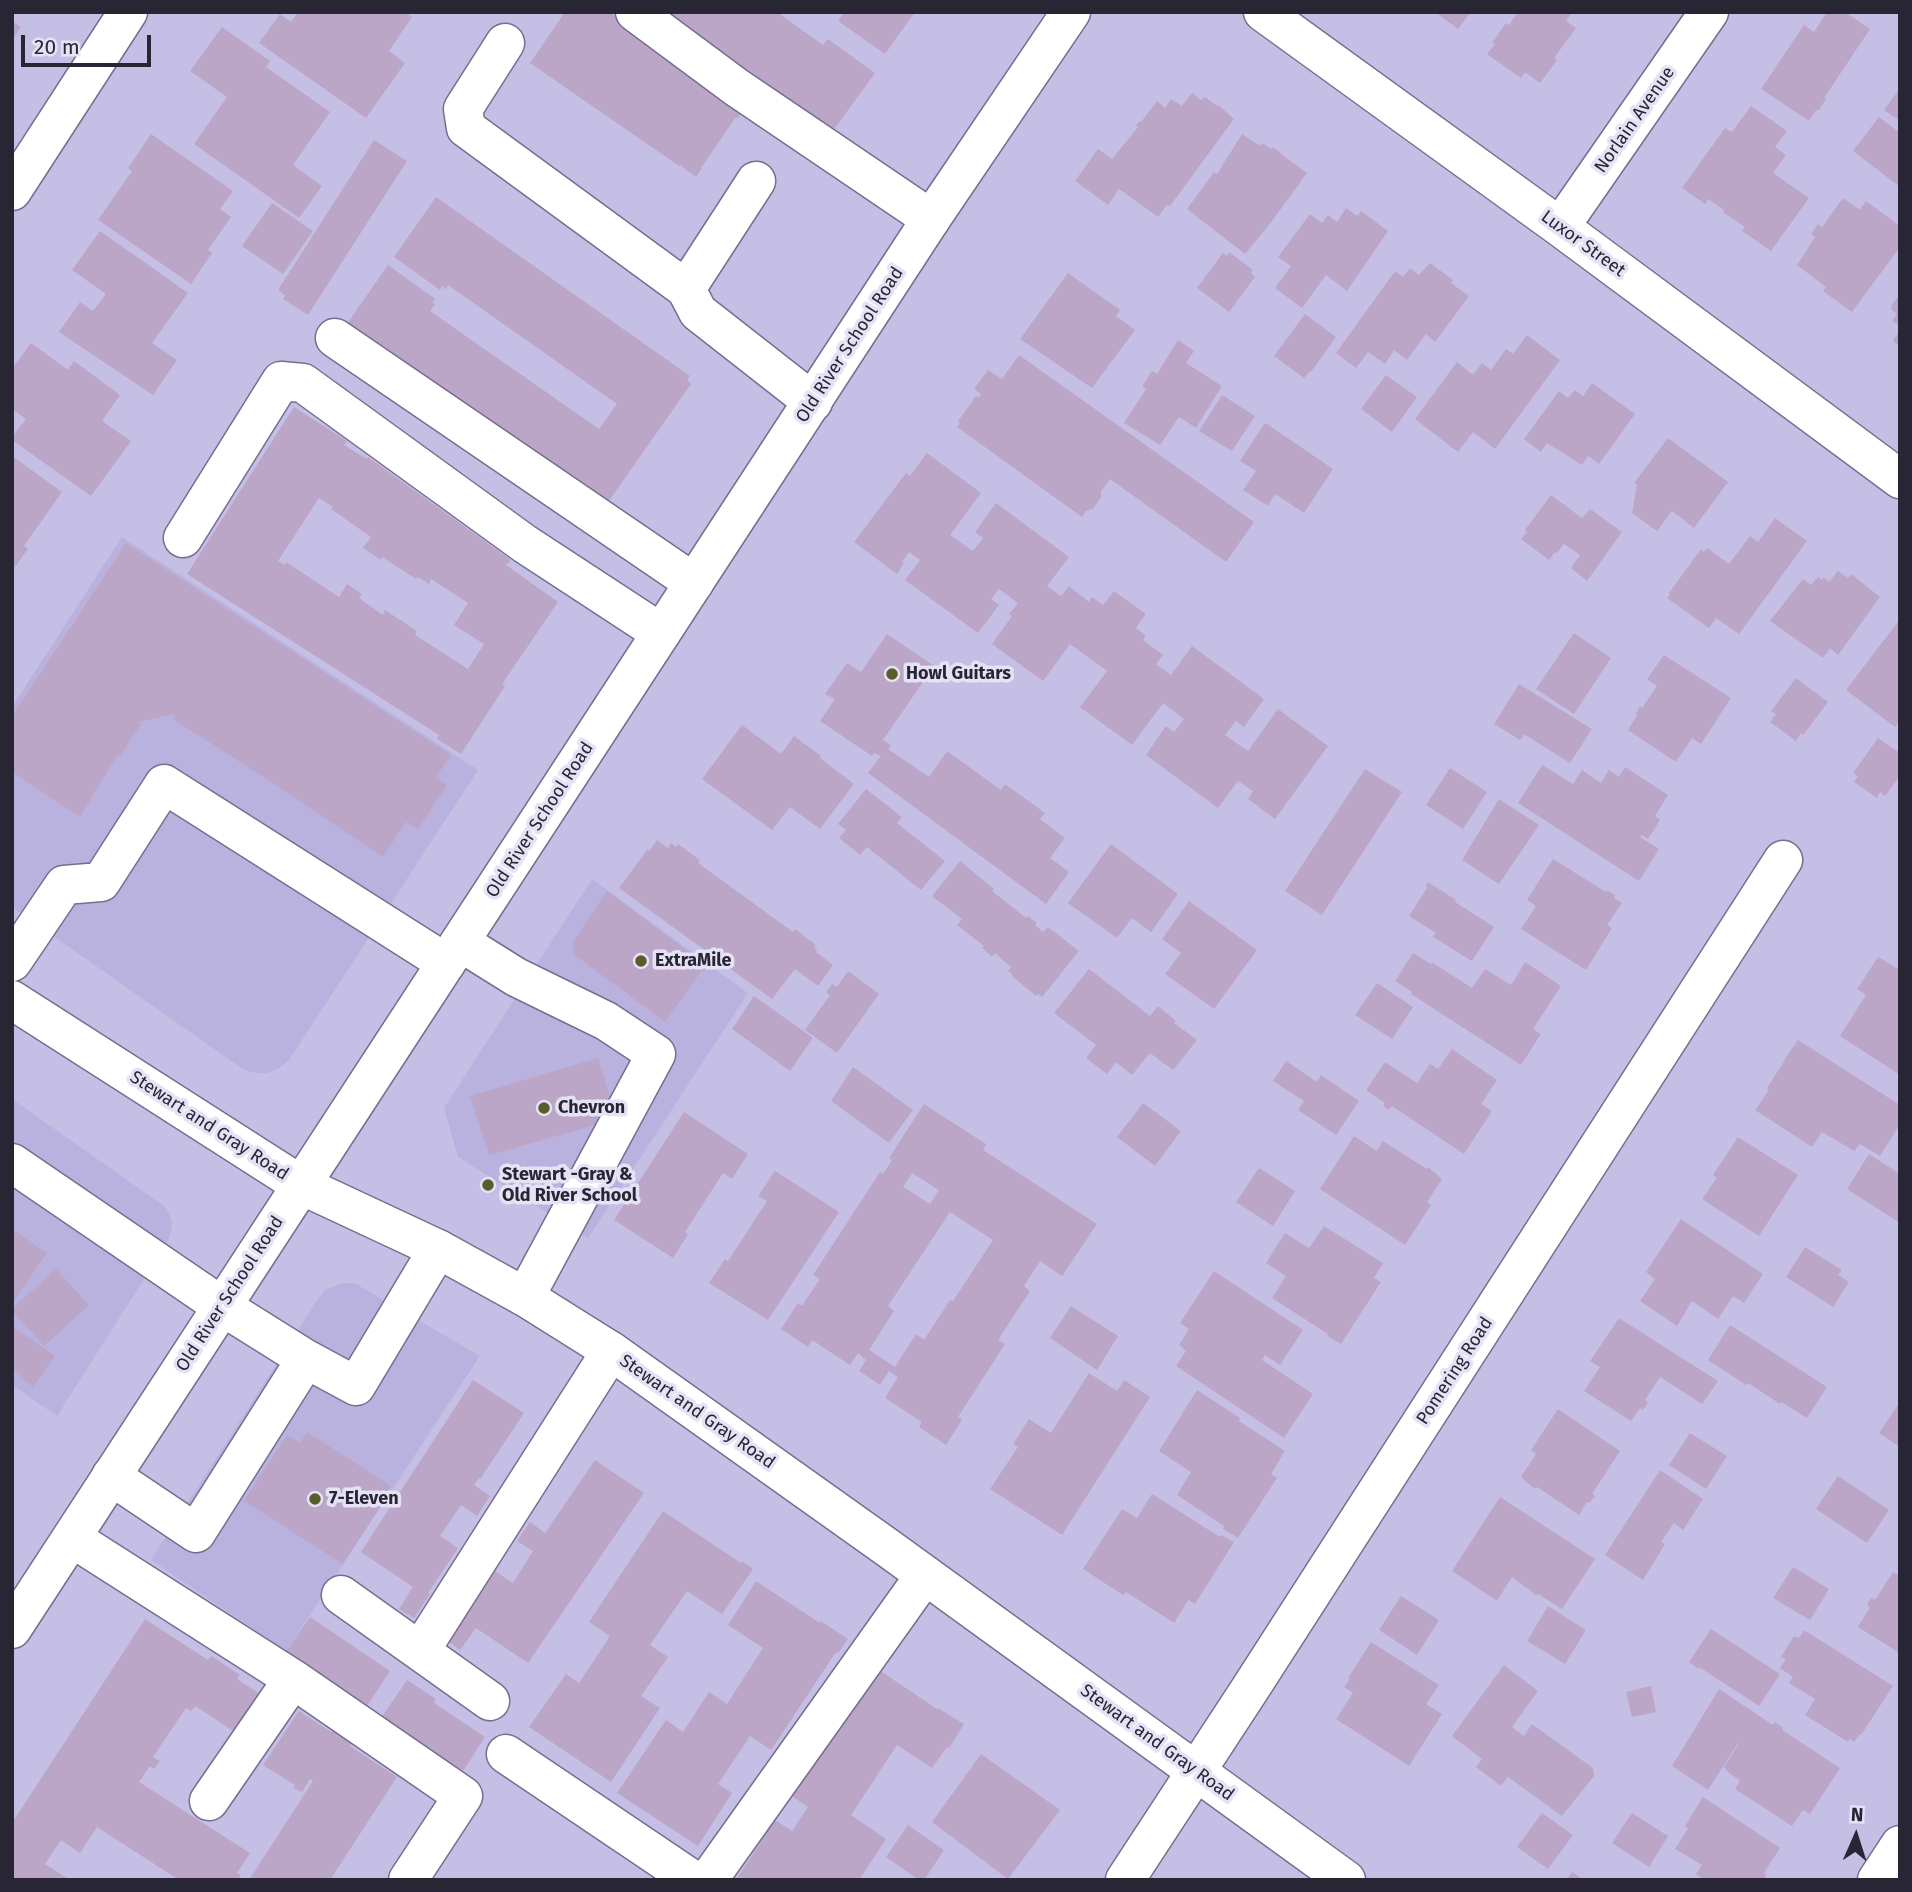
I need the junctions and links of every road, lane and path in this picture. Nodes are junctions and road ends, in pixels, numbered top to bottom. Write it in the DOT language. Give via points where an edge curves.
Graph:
graph roads {
  1 [pos="128,12"];
  2 [pos="635,12"];
  3 [pos="1071,12"];
  4 [pos="1263,12"];
  5 [pos="1709,12"];
  6 [pos="505,43"];
  7 [pos="756,181"];
  8 [pos="12,191"];
  9 [pos="931,219"];
  10 [pos="1560,227"];
  11 [pos="686,289"];
  12 [pos="335,338"];
  13 [pos="813,402"];
  14 [pos="1900,479"];
  15 [pos="183,538"];
  16 [pos="694,583"];
  17 [pos="661,634"];
  18 [pos="1783,860"];
  19 [pos="453,952"];
  20 [pos="12,962"];
  21 [pos="12,1000"];
  22 [pos="12,1163"];
  23 [pos="301,1185"];
  24 [pos="438,1249"];
  25 [pos="525,1297"];
  26 [pos="223,1307"];
  27 [pos="611,1351"];
  28 [pos="306,1360"];
  29 [pos="111,1476"];
  30 [pos="72,1538"];
  31 [pos="925,1575"];
  32 [pos="341,1595"];
  33 [pos="12,1629"];
  34 [pos="420,1651"];
  35 [pos="293,1679"];
  36 [pos="490,1701"];
  37 [pos="506,1754"];
  38 [pos="1197,1771"];
  39 [pos="209,1801"];
  40 [pos="1900,1845"];
  41 [pos="408,1880"];
  42 [pos="693,1880"];
  43 [pos="708,1880"];
  44 [pos="1125,1880"];
  45 [pos="1346,1880"];
  46 [pos="1877,1880"];
  1 -- 8 [label="main road"];
  2 -- 9 [label="main road" via="736,87"];
  3 -- 9 [label="main road, Old River School Road"];
  4 -- 10 [label="main road, Luxor Street"];
  5 -- 10 [label="main road, Norlain Avenue"];
  6 -- 11 [label="main road" via="463,109 466,128"];
  7 -- 11 [label="main road"];
  9 -- 13 [label="main road, Old River School Road"];
  10 -- 14 [label="main road, Luxor Street"];
  11 -- 13 [label="main road" via="698,312"];
  12 -- 16 [label="main road"];
  13 -- 16 [label="main road, Old River School Road"];
  15 -- 17 [label="main road" via="281,381 303,383 525,544"];
  16 -- 17 [label="main road, Old River School Road"];
  17 -- 19 [label="main road, Old River School Road"];
  18 -- 38 [label="main road, Pomering Road"];
  19 -- 20 [label="main road" via="164,784 102,882 64,885"];
  19 -- 23 [label="main road, Old River School Road"];
  19 -- 25 [label="main road" via="606,1021 656,1054"];
  21 -- 23 [label="main road, Stewart and Gray Road"];
  22 -- 26 [label="main road"];
  23 -- 24 [label="main road, Stewart and Gray Road"];
  23 -- 26 [label="main road, Old River School Road"];
  24 -- 25 [label="main road, Stewart and Gray Road"];
  24 -- 28 [label="main road" via="356,1386"];
  25 -- 27 [label="main road, Stewart and Gray Road"];
  26 -- 28 [label="main road"];
  26 -- 29 [label="main road, Old River School Road"];
  27 -- 31 [label="main road, Stewart and Gray Road"];
  27 -- 34 [label="main road"];
  28 -- 29 [label="main road" via="196,1533"];
  29 -- 30 [label="main road, Old River School Road"];
  30 -- 33 [label="main road, Old River School Road"];
  30 -- 35 [label="main road"];
  31 -- 38 [label="main road, Stewart and Gray Road"];
  31 -- 43 [label="main road"];
  32 -- 34 [label="main road"];
  34 -- 36 [label="main road"];
  35 -- 39 [label="main road"];
  35 -- 41 [label="main road" via="463,1796"];
  37 -- 42 [label="main road"];
  38 -- 44 [label="main road, Pomering Road"];
  38 -- 45 [label="main road, Stewart and Gray Road"];
  40 -- 46 [label="main road"];
}
